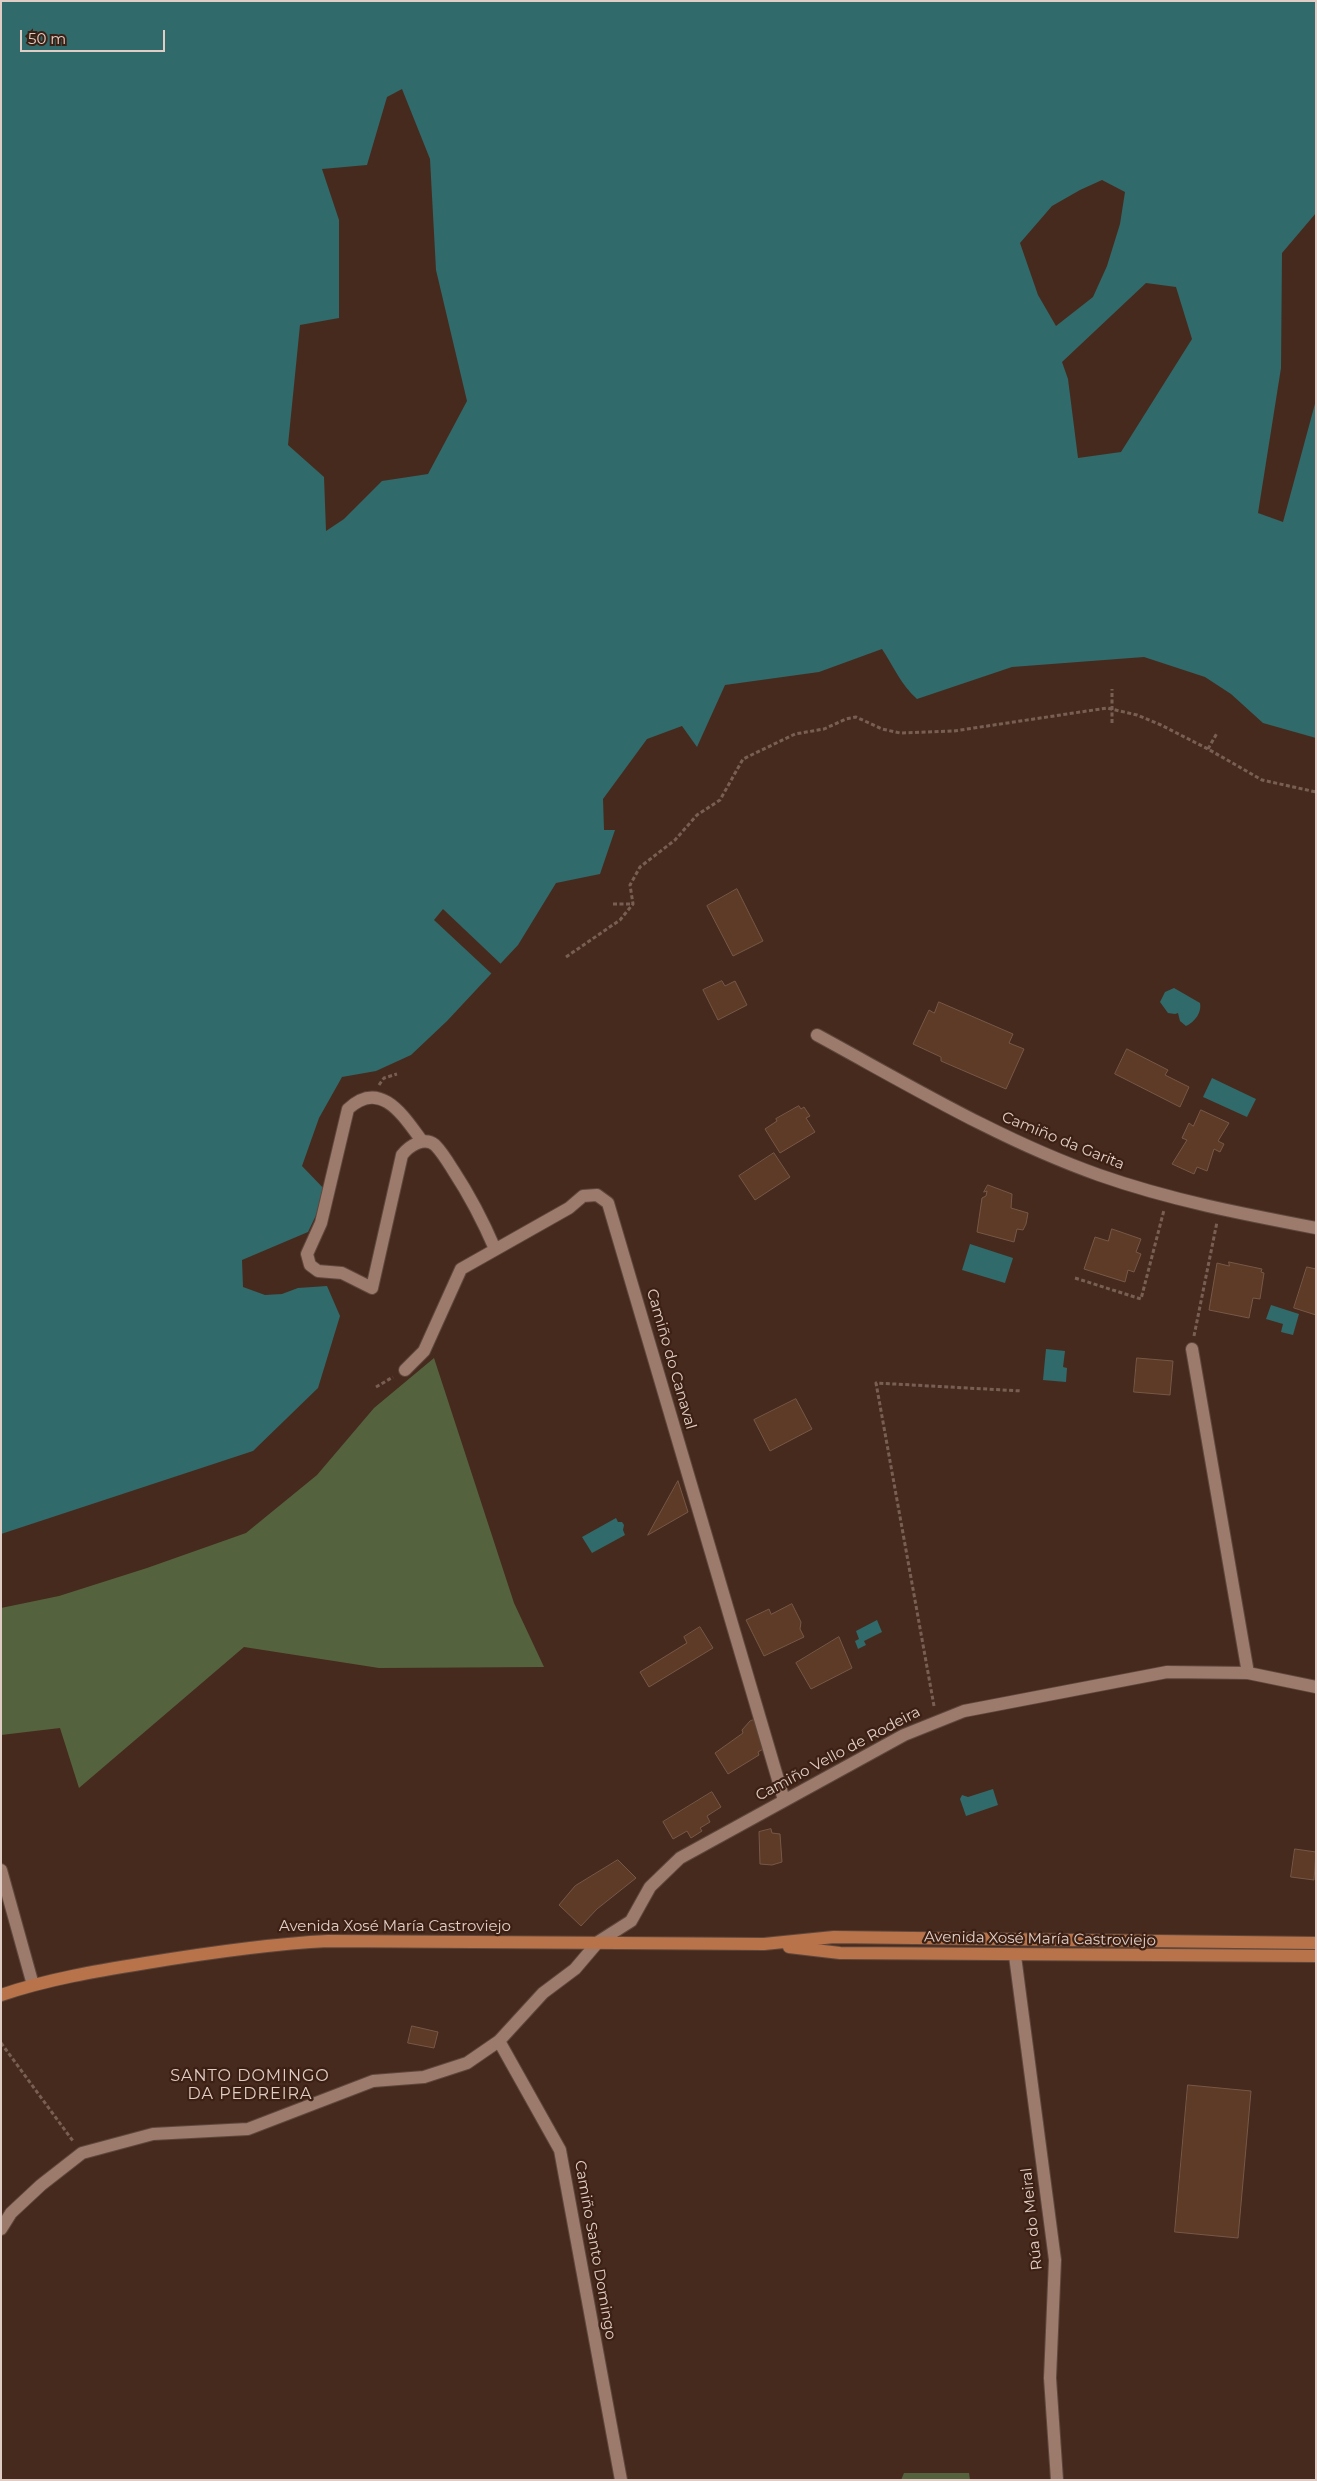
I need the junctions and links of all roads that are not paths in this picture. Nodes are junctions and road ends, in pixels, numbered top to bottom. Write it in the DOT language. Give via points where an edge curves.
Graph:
graph roads {
  1 [pos="817,1036"];
  2 [pos="422,1142"];
  3 [pos="1316,1228"];
  4 [pos="495,1248"];
  5 [pos="1192,1349"];
  6 [pos="405,1370"];
  7 [pos="1248,1673"];
  8 [pos="1316,1687"];
  9 [pos="784,1800"];
  10 [pos="1,1870"];
  11 [pos="1015,1939"];
  12 [pos="1154,1940"];
  13 [pos="598,1942"];
  14 [pos="1243,1942"];
  15 [pos="1316,1943"];
  16 [pos="764,1944"];
  17 [pos="1050,1952"];
  18 [pos="936,1954"];
  19 [pos="1015,1956"];
  20 [pos="1316,1956"];
  21 [pos="1167,1957"];
  22 [pos="33,1984"];
  23 [pos="1,1995"];
  24 [pos="500,2041"];
  25 [pos="1,2229"];
  26 [pos="621,2480"];
  27 [pos="1057,2480"];
  1 -- 3 [label="street, Camiño da Garita" via="992,1130 1099,1175 1220,1209"];
  2 -- 2 [label="street" via="410,1145 402,1155 372,1288 342,1273 318,1271 310,1265 307,1254 321,1223 348,1109 358,1099 376,1097 401,1113"];
  2 -- 4 [label="street" via="434,1144 447,1161 475,1204"];
  4 -- 6 [label="street, Camiño do Canaval" via="461,1269 424,1351"];
  4 -- 9 [label="street, Camiño do Canaval" via="569,1208 583,1196 596,1195 608,1203"];
  5 -- 7 [label="street"];
  7 -- 8 [label="street, Camiño Vello de Rodeira"];
  7 -- 9 [label="street, Camiño Vello de Rodeira" via="1167,1672 964,1711 904,1735"];
  9 -- 13 [label="street, Camiño Vello de Rodeira" via="680,1858 650,1887 631,1921"];
  10 -- 22 [label="street"];
  11 -- 12 [label="main road, Avenida Xosé María Castroviejo"];
  11 -- 16 [label="main road, Avenida Xosé María Castroviejo" via="834,1937"];
  11 -- 18 [label="main road" via="993,1947 953,1947"];
  12 -- 14 [label="main road, Avenida Xosé María Castroviejo"];
  12 -- 17 [label="main road" via="1132,1948"];
  13 -- 16 [label="main road, Avenida Xosé María Castroviejo"];
  13 -- 22 [label="main road, Avenida Xosé María Castroviejo" via="276,1943"];
  13 -- 24 [label="street, Camiño Vello de Rodeira" via="575,1970 543,1993"];
  14 -- 15 [label="main road, Avenida Xosé María Castroviejo"];
  14 -- 21 [label="main road" via="1212,1949 1174,1950"];
  16 -- 18 [label="main road, Avenida Xosé María Castroviejo" via="840,1953"];
  17 -- 19 [label="main road, Avenida Xosé María Castroviejo"];
  17 -- 21 [label="main road, Avenida Xosé María Castroviejo"];
  18 -- 19 [label="main road, Avenida Xosé María Castroviejo"];
  19 -- 27 [label="street, Rúa do Meiral" via="1055,2260 1050,2378"];
  20 -- 21 [label="main road, Avenida Xosé María Castroviejo"];
  22 -- 23 [label="main road, Avenida Xosé María Castroviejo"];
  24 -- 25 [label="street, Camiño Vello de Rodeira" via="467,2064 424,2077 373,2081 248,2129 153,2134 82,2153 11,2213"];
  24 -- 26 [label="street, Camiño Santo Domingo" via="560,2150"];
}
